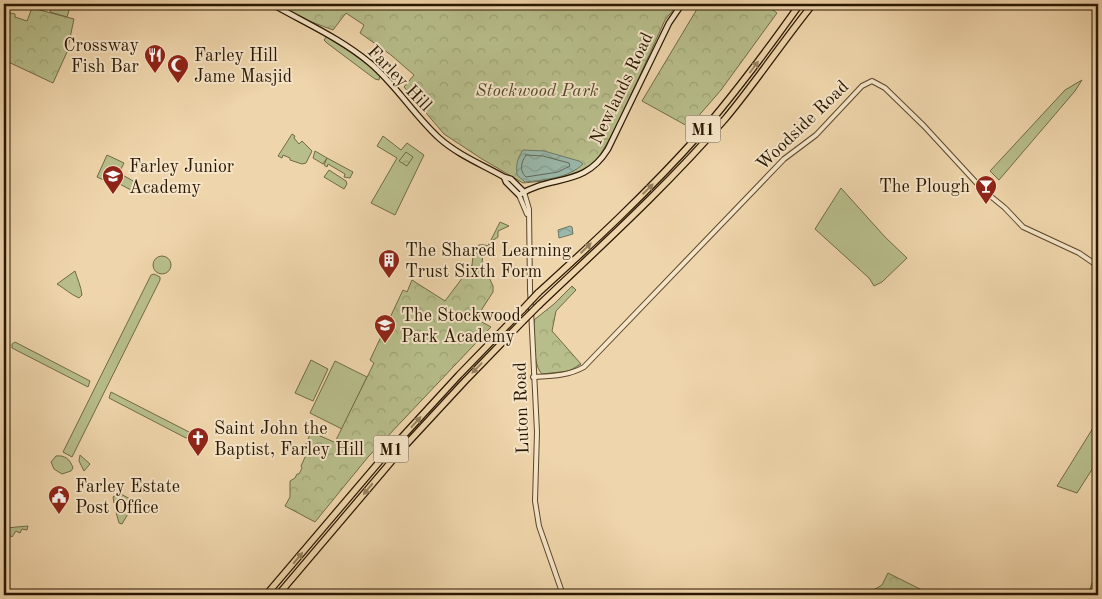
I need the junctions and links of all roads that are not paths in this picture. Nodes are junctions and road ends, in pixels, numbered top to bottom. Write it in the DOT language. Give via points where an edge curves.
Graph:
graph roads {
  1 [pos="272,4"];
  2 [pos="682,4"];
  3 [pos="800,4"];
  4 [pos="813,4"];
  5 [pos="504,177"];
  6 [pos="517,184"];
  7 [pos="534,186"];
  8 [pos="522,194"];
  9 [pos="1098,266"];
  10 [pos="533,377"];
  11 [pos="266,595"];
  12 [pos="278,595"];
  13 [pos="563,595"];
  1 -- 5 [label="main road, Farley Hill" via="358,53 385,77 441,140"];
  2 -- 7 [label="main road, Newlands Road" via="669,23 599,162 577,176"];
  11 -- 3 [label="highway, M1, one-way, bridge" via="458,375 698,136"];
  4 -- 12 [label="highway, M1, one-way, bridge" via="724,120 656,193 465,381"];
  5 -- 6 [label="main road, Farley Hill"];
  5 -- 8 [label="main road, Farley Hill"];
  6 -- 7 [label="main road"];
  6 -- 8 [label="main road, Farley Hill"];
  7 -- 8 [label="main road, Newlands Road"];
  8 -- 10 [label="street, Luton Road" via="528,216"];
  9 -- 10 [label="street, Woodside Road" via="1079,253 1023,227 983,190 919,120 885,88 872,81 862,86 816,136 784,159 584,367 562,376"];
  10 -- 13 [label="street, Luton Road" via="537,432 535,501 539,526"];
}
